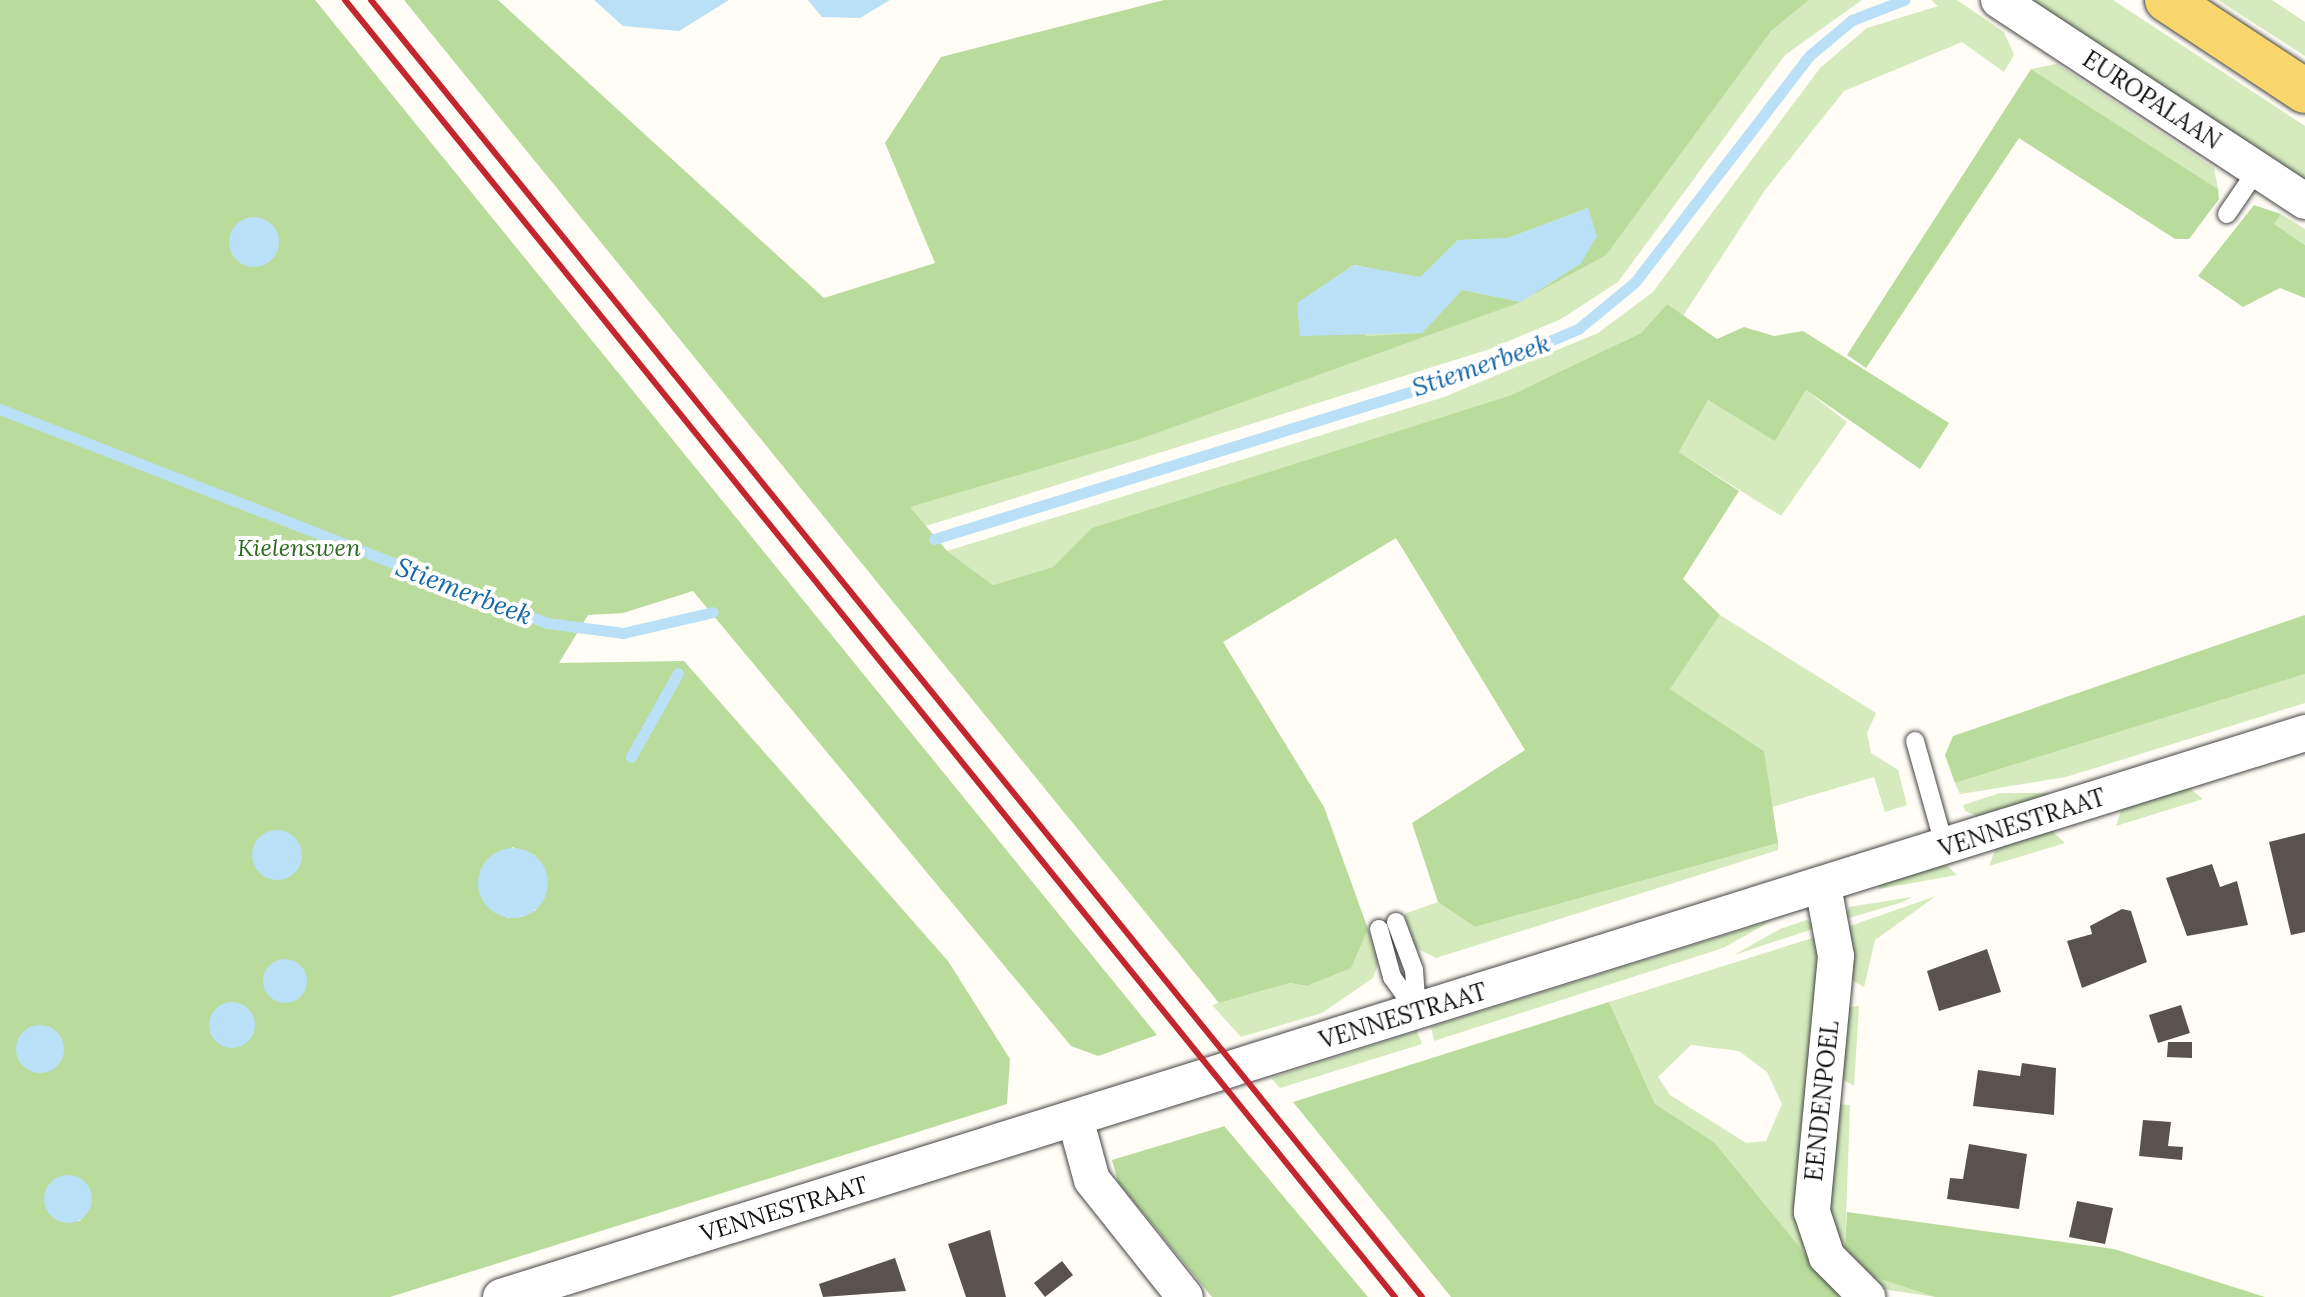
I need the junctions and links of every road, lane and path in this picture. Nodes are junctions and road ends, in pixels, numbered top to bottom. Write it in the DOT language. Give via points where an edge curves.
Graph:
graph roads {
  1 [pos="1999,0"];
  2 [pos="2167,0"];
  3 [pos="2305,91"];
  4 [pos="2257,170"];
  5 [pos="2305,201"];
  6 [pos="2227,214"];
  7 [pos="2305,733"];
  8 [pos="1915,741"];
  9 [pos="1945,848"];
  10 [pos="1823,886"];
  11 [pos="1387,925"];
  12 [pos="1417,1012"];
  13 [pos="1075,1118"];
  14 [pos="501,1297"];
  15 [pos="1185,1297"];
  16 [pos="1867,1297"];
  1 -- 4 [label="street, EUROPALAAN"];
  2 -- 3 [label="main road"];
  4 -- 5 [label="street, EUROPALAAN"];
  4 -- 6 [label="lane"];
  7 -- 9 [label="street, VENNESTRAAT"];
  8 -- 9 [label="lane"];
  9 -- 10 [label="street, VENNESTRAAT"];
  10 -- 12 [label="street, VENNESTRAAT"];
  10 -- 16 [label="street, EENDENPOEL" via="1836,956 1812,1212 1827,1257"];
  11 -- 12 [label="lane" via="1414,970"];
  12 -- 13 [label="street, VENNESTRAAT"];
  13 -- 14 [label="street, VENNESTRAAT"];
  13 -- 15 [label="street" via="1092,1180"];
}
